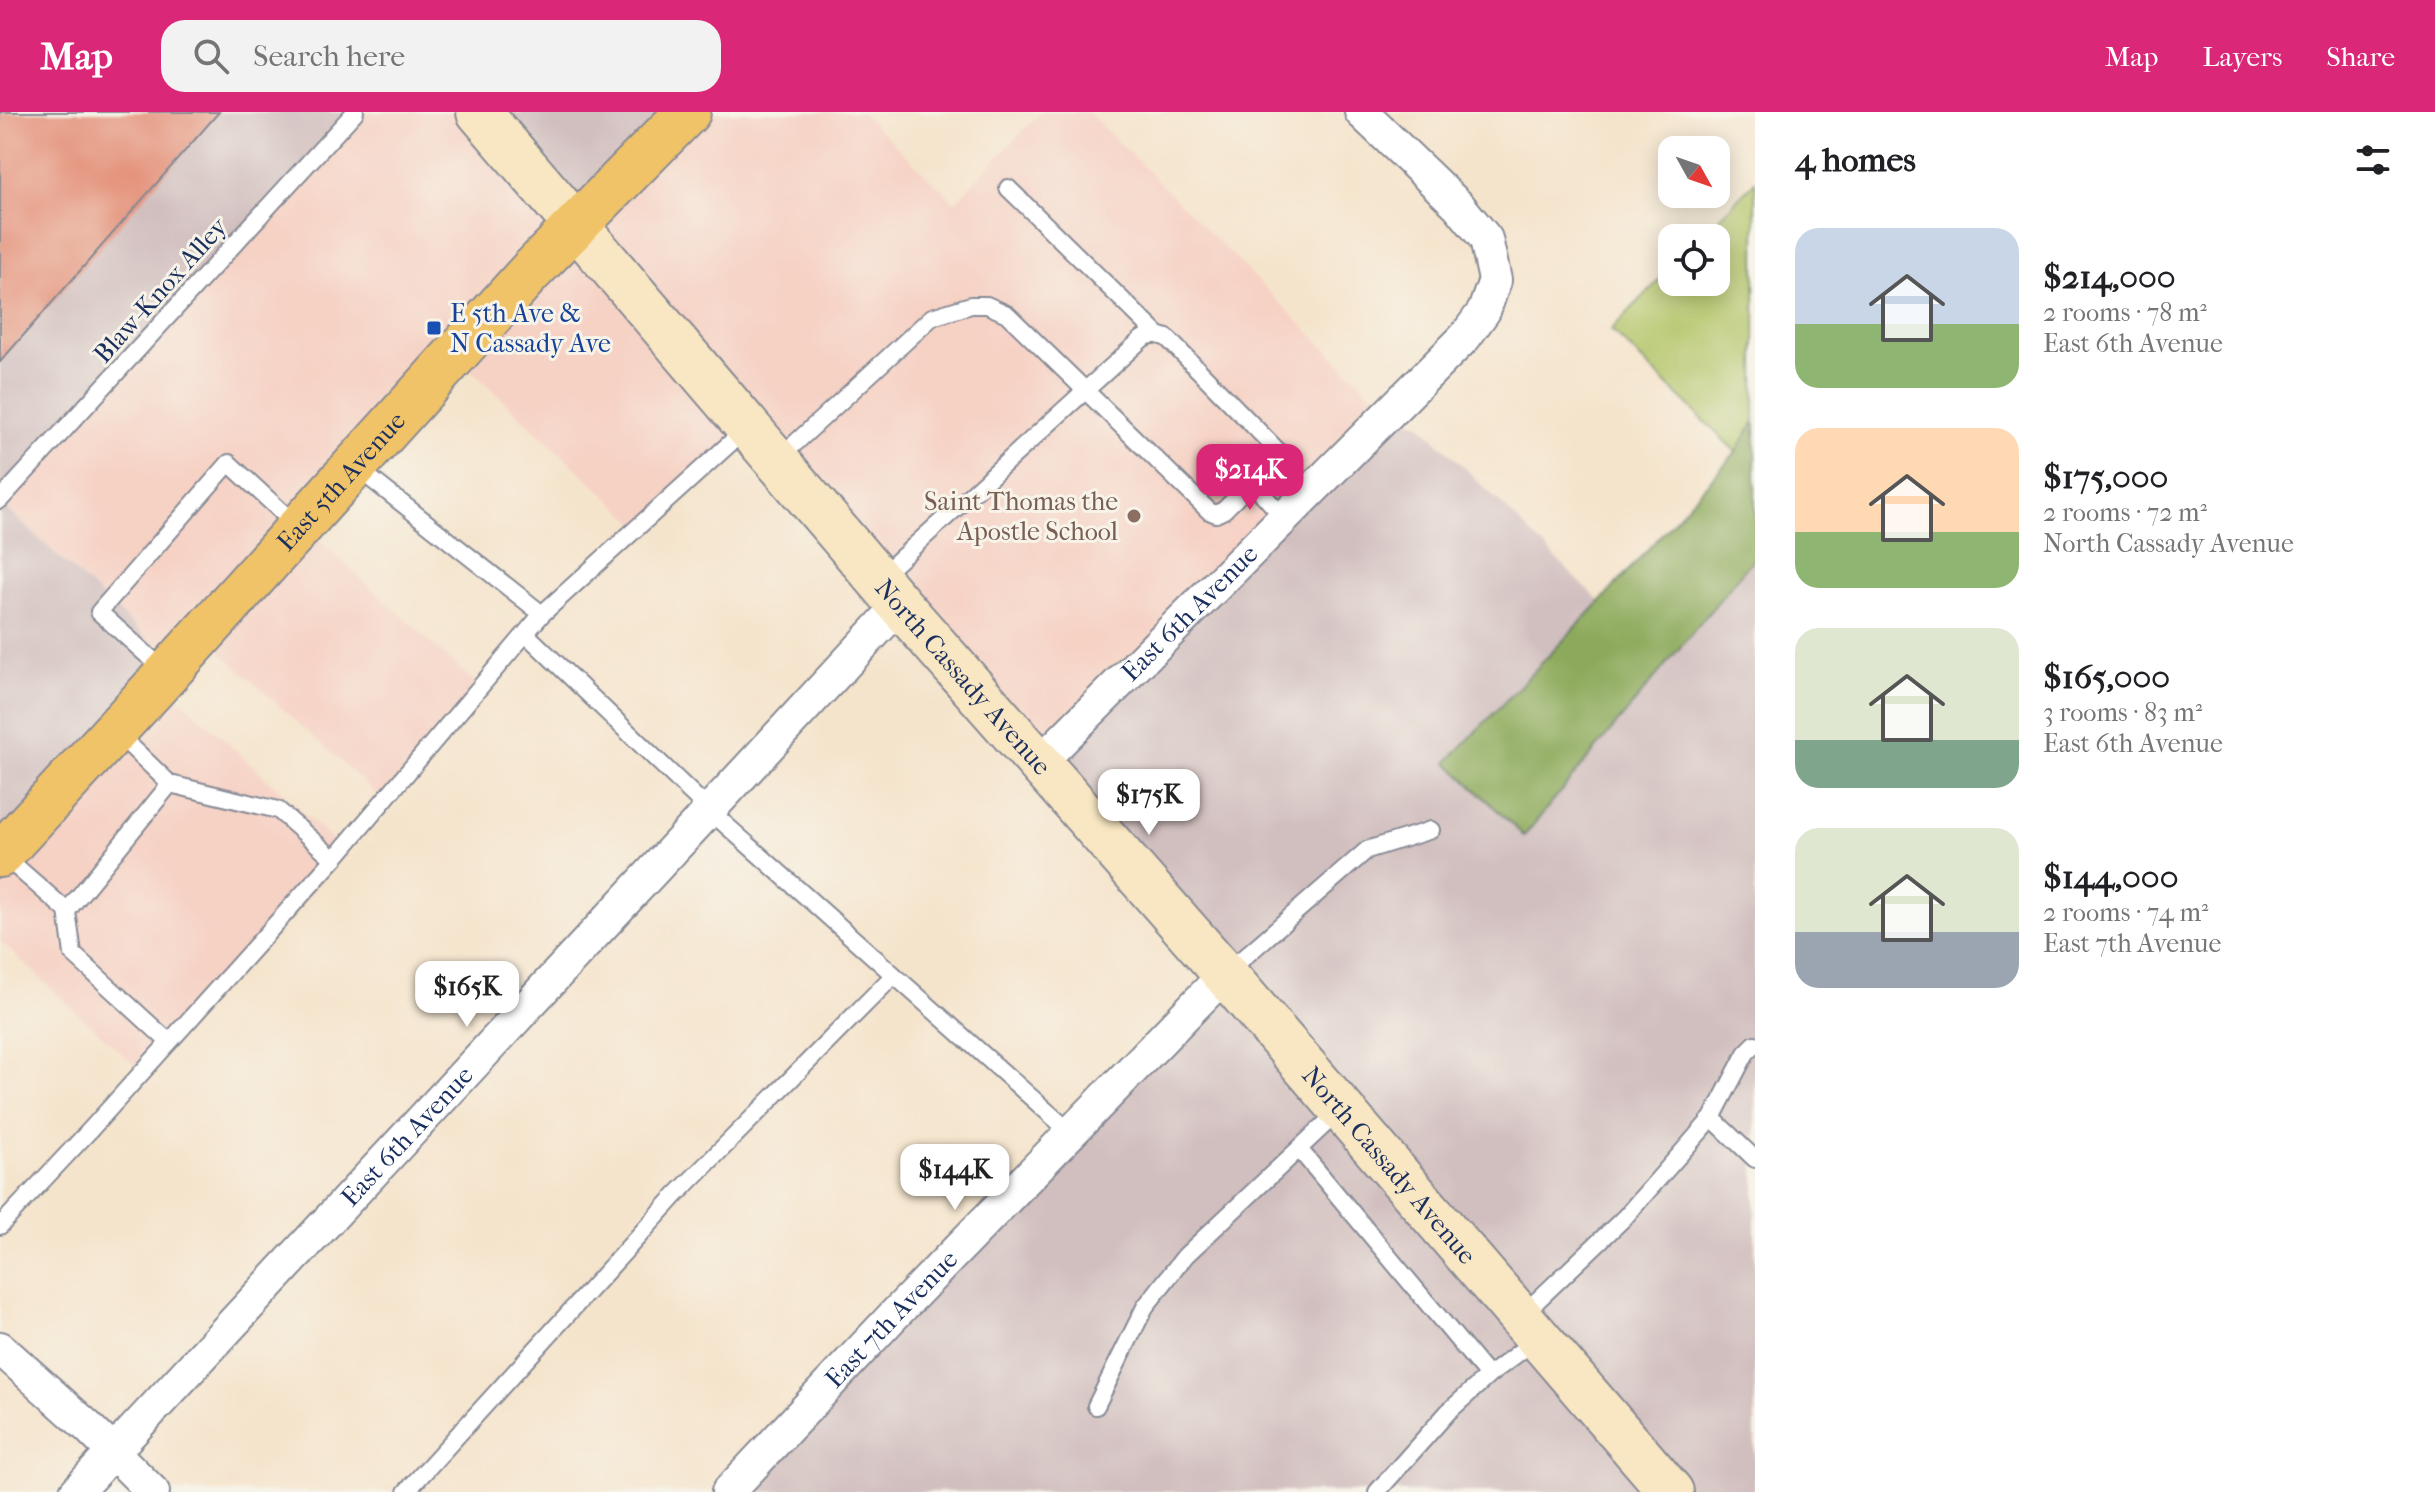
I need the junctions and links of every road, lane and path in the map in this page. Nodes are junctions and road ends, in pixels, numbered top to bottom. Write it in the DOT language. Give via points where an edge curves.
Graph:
graph roads {
  1 [pos="355,112"];
  2 [pos="479,112"];
  3 [pos="688,112"];
  4 [pos="1361,112"];
  5 [pos="1008,188"];
  6 [pos="576,226"];
  7 [pos="1157,334"];
  8 [pos="1085,390"];
  9 [pos="748,427"];
  10 [pos="777,461"];
  11 [pos="355,466"];
  12 [pos="1251,481"];
  13 [pos="0,500"];
  14 [pos="1284,518"];
  15 [pos="299,528"];
  16 [pos="889,592"];
  17 [pos="542,614"];
  18 [pos="526,634"];
  19 [pos="167,673"];
  20 [pos="114,731"];
  21 [pos="1038,764"];
  22 [pos="170,784"];
  23 [pos="709,810"];
  24 [pos="1431,830"];
  25 [pos="1,854"];
  26 [pos="334,859"];
  27 [pos="67,911"];
  28 [pos="1225,974"];
  29 [pos="894,975"];
  30 [pos="169,1042"];
  31 [pos="1755,1044"];
  32 [pos="1341,1109"];
  33 [pos="1712,1118"];
  34 [pos="1070,1132"];
  35 [pos="1299,1149"];
  36 [pos="1755,1159"];
  37 [pos="0,1226"];
  38 [pos="1529,1327"];
  39 [pos="0,1348"];
  40 [pos="1488,1376"];
  41 [pos="1096,1406"];
  42 [pos="112,1452"];
  43 [pos="1661,1488"];
  44 [pos="76,1492"];
  45 [pos="153,1492"];
  46 [pos="406,1492"];
  47 [pos="728,1492"];
  48 [pos="1377,1492"];
  1 -- 13 [label="lane, Blaw-Knox Alley"];
  2 -- 6 [label="main road, North Cassady Avenue"];
  3 -- 6 [label="main road, East 5th Avenue"];
  4 -- 14 [label="street, East 6th Avenue" via="1486,239 1495,280 1484,311 1465,337"];
  5 -- 7 [label="lane"];
  6 -- 9 [label="main road, North Cassady Avenue"];
  6 -- 11 [label="main road, East 5th Avenue"];
  7 -- 8 [label="lane" via="1142,339"];
  7 -- 12 [label="lane" via="1167,338 1276,449 1277,457"];
  8 -- 10 [label="lane" via="1007,314 971,305 932,317"];
  8 -- 12 [label="lane" via="1209,511 1224,510"];
  8 -- 16 [label="lane"];
  9 -- 10 [label="main road, North Cassady Avenue"];
  9 -- 17 [label="lane"];
  10 -- 16 [label="main road, North Cassady Avenue"];
  11 -- 15 [label="main road, East 5th Avenue"];
  11 -- 17 [label="lane"];
  12 -- 14 [label="lane"];
  14 -- 21 [label="street, East 6th Avenue"];
  15 -- 19 [label="main road, East 5th Avenue"];
  15 -- 19 [label="lane" via="229,463 99,612"];
  16 -- 21 [label="main road, North Cassady Avenue"];
  16 -- 23 [label="street, East 6th Avenue"];
  17 -- 18 [label="lane"];
  18 -- 23 [label="lane"];
  18 -- 26 [label="lane"];
  19 -- 20 [label="main road, East 5th Avenue"];
  20 -- 22 [label="lane"];
  20 -- 25 [label="main road, East 5th Avenue"];
  21 -- 28 [label="main road, North Cassady Avenue"];
  22 -- 26 [label="lane" via="278,810"];
  22 -- 27 [label="lane"];
  23 -- 29 [label="lane"];
  23 -- 42 [label="street, East 6th Avenue"];
  24 -- 28 [label="lane" via="1367,850"];
  25 -- 27 [label="lane"];
  26 -- 30 [label="lane"];
  27 -- 30 [label="lane" via="73,954"];
  28 -- 32 [label="main road, North Cassady Avenue"];
  28 -- 34 [label="street, East 7th Avenue"];
  29 -- 34 [label="lane"];
  29 -- 46 [label="lane" via="676,1195"];
  30 -- 37 [label="lane"];
  31 -- 33 [label="lane"];
  32 -- 35 [label="lane"];
  32 -- 38 [label="main road, North Cassady Avenue"];
  33 -- 36 [label="lane"];
  33 -- 38 [label="lane"];
  34 -- 47 [label="street, East 7th Avenue"];
  35 -- 40 [label="lane"];
  35 -- 41 [label="lane" via="1185,1256 1145,1307"];
  38 -- 40 [label="lane"];
  38 -- 43 [label="main road, North Cassady Avenue"];
  39 -- 42 [label="street"];
  40 -- 48 [label="lane" via="1448,1412"];
  42 -- 44 [label="street, East 6th Avenue"];
  42 -- 45 [label="street"];
}
